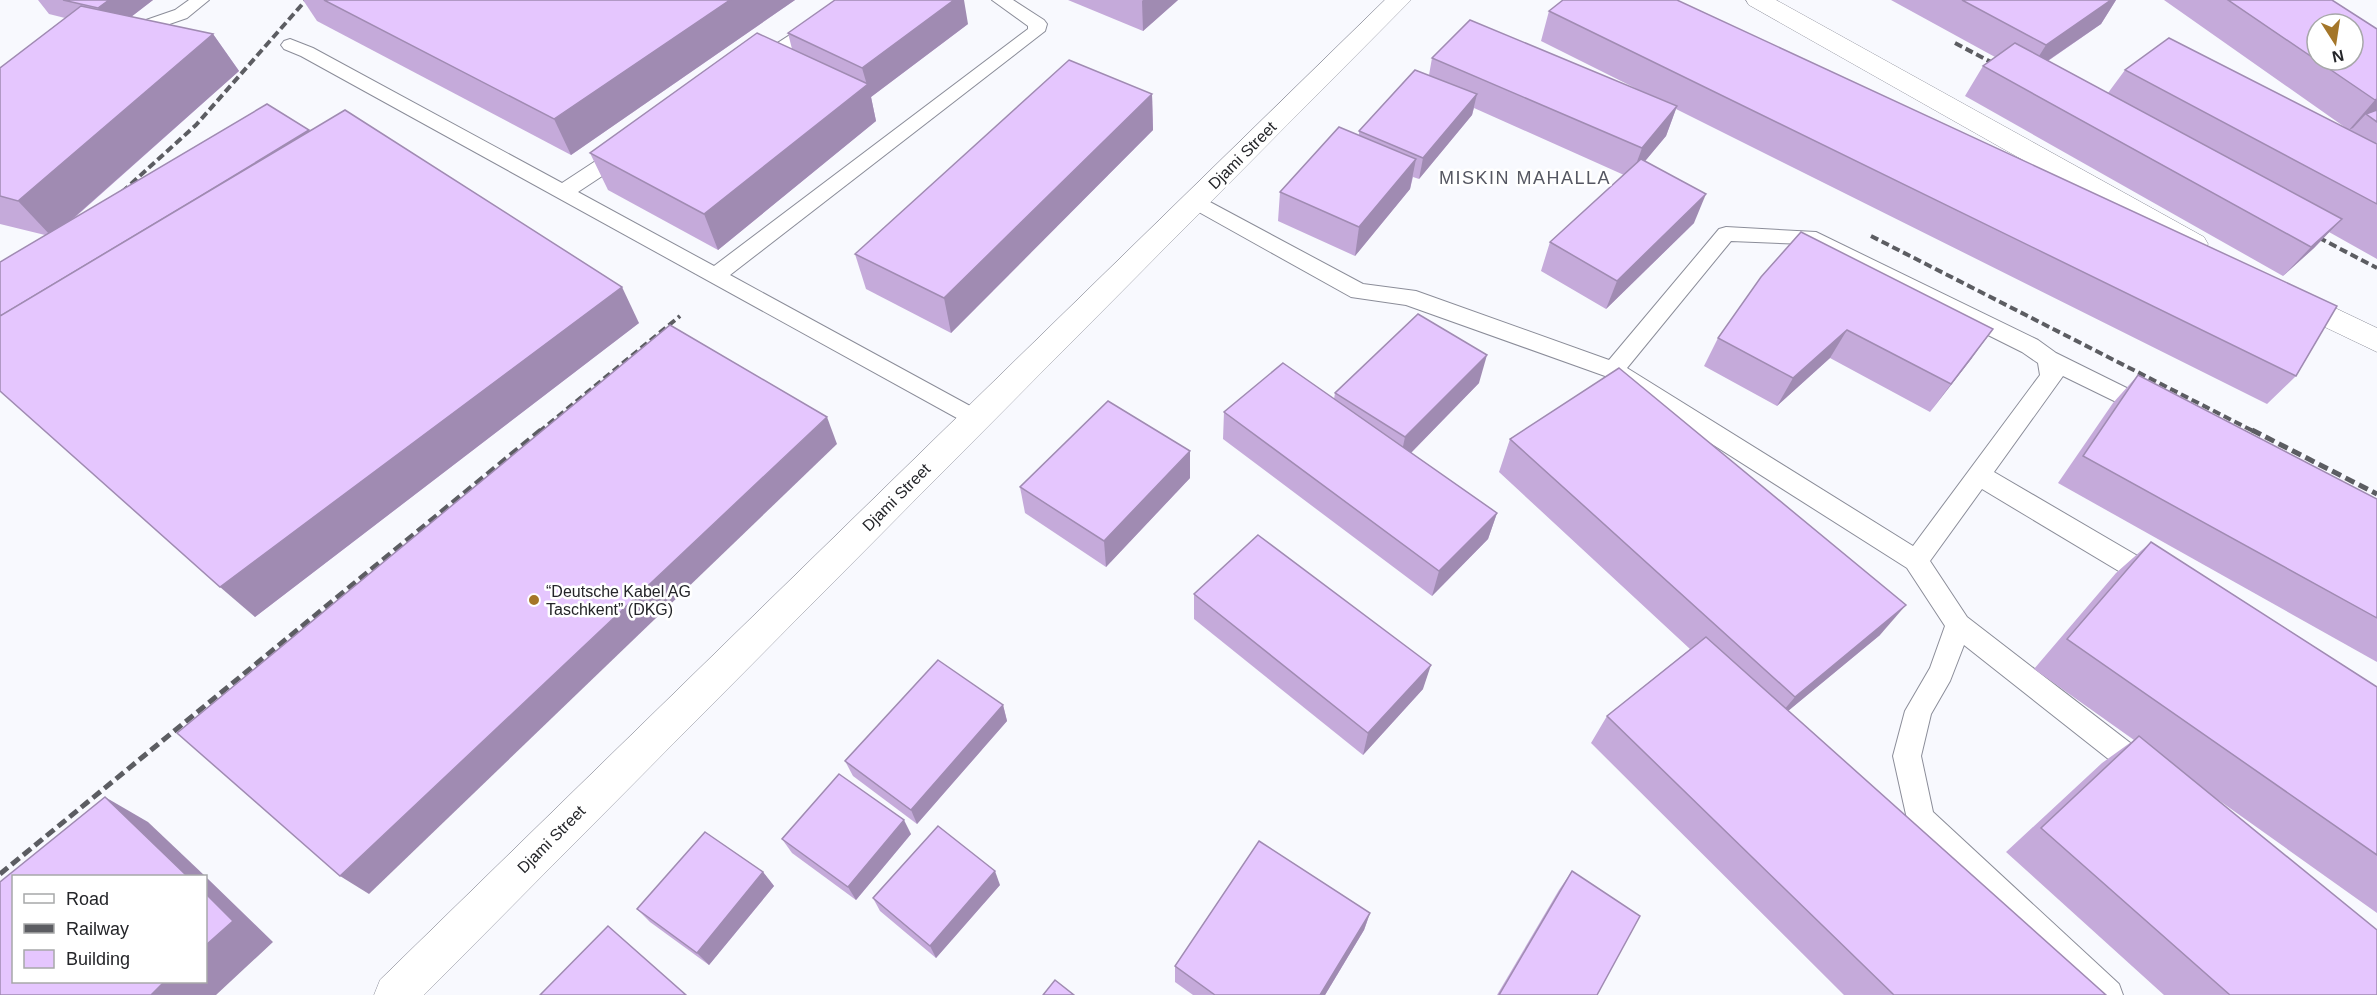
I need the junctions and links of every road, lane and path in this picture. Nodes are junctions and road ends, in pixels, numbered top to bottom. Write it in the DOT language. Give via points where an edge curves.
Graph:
graph roads {
  1 [pos="200,0"];
  2 [pos="856,0"];
  3 [pos="1001,0"];
  4 [pos="1399,0"];
  5 [pos="1758,0"];
  6 [pos="107,38"];
  7 [pos="290,45"];
  8 [pos="739,77"];
  9 [pos="641,141"];
  10 [pos="563,192"];
  11 [pos="1195,201"];
  12 [pos="2213,254"];
  13 [pos="716,275"];
  14 [pos="2265,283"];
  15 [pos="2377,341"];
  16 [pos="2048,359"];
  17 [pos="1613,370"];
  18 [pos="2165,417"];
  19 [pos="975,418"];
  20 [pos="1979,475"];
  21 [pos="1917,561"];
  22 [pos="2173,590"];
  23 [pos="1958,625"];
  24 [pos="2163,784"];
  25 [pos="395,995"];
  26 [pos="2108,995"];
  1 -- 6 [label="lane" via="181,14"];
  2 -- 8 [label="lane"];
  3 -- 13 [label="lane" via="1033,19 1038,24 1036,31"];
  4 -- 11 [label="street, Djami Street"];
  5 -- 12 [label="street"];
  7 -- 10 [label="lane"];
  9 -- 10 [label="lane"];
  10 -- 13 [label="lane"];
  11 -- 17 [label="lane" via="1359,291 1408,297"];
  11 -- 19 [label="street, Djami Street"];
  13 -- 19 [label="lane"];
  14 -- 15 [label="street"];
  16 -- 17 [label="lane" via="2030,346 1809,237 1726,234"];
  16 -- 18 [label="lane"];
  16 -- 20 [label="lane" via="2052,376"];
  17 -- 21 [label="lane"];
  19 -- 25 [label="street, Djami Street"];
  20 -- 21 [label="lane"];
  20 -- 22 [label="lane"];
  21 -- 23 [label="lane"];
  23 -- 24 [label="lane"];
  23 -- 26 [label="lane" via="1941,673 1917,711 1907,756 1920,819"];
}
